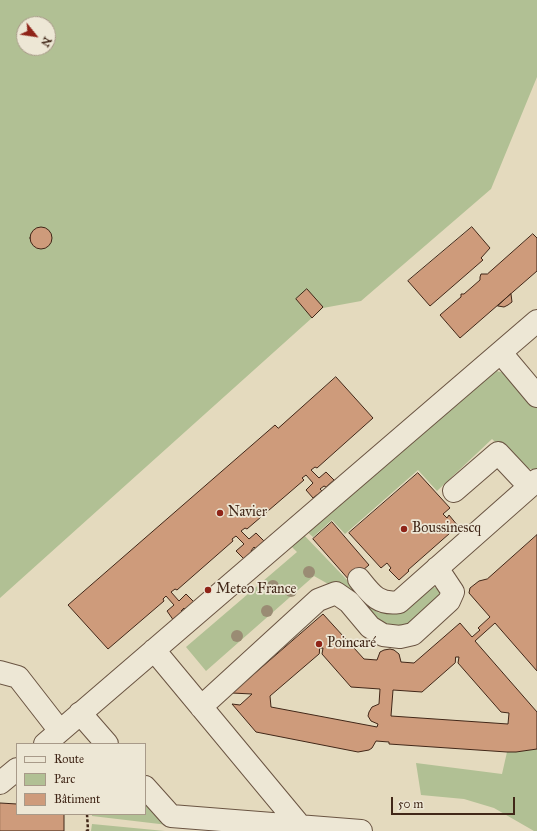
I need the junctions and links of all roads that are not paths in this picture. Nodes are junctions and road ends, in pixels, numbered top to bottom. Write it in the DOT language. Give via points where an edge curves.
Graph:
graph roads {
  1 [pos="537,321"];
  2 [pos="501,353"];
  3 [pos="537,396"];
  4 [pos="533,483"];
  5 [pos="454,491"];
  6 [pos="437,568"];
  7 [pos="359,578"];
  8 [pos="154,650"];
  9 [pos="0,672"];
  10 [pos="201,707"];
  11 [pos="80,713"];
  12 [pos="53,737"];
  13 [pos="106,743"];
  14 [pos="16,770"];
  15 [pos="0,783"];
  16 [pos="146,788"];
  17 [pos="301,827"];
  18 [pos="267,828"];
  19 [pos="361,831"];
  1 -- 2 [label="lane"];
  2 -- 3 [label="lane"];
  2 -- 8 [label="lane"];
  4 -- 5 [label="lane" via="498,453"];
  4 -- 6 [label="lane"];
  6 -- 7 [label="lane" via="399,602 390,604 374,598"];
  6 -- 10 [label="lane" via="453,592 449,601 413,634 400,637 383,635 336,593 318,600"];
  8 -- 10 [label="lane"];
  8 -- 11 [label="lane"];
  9 -- 12 [label="lane" via="18,677"];
  10 -- 17 [label="lane"];
  11 -- 12 [label="lane"];
  11 -- 13 [label="lane"];
  14 -- 15 [label="lane"];
  16 -- 18 [label="lane" via="171,816"];
  17 -- 18 [label="lane"];
  17 -- 19 [label="lane"];
}
